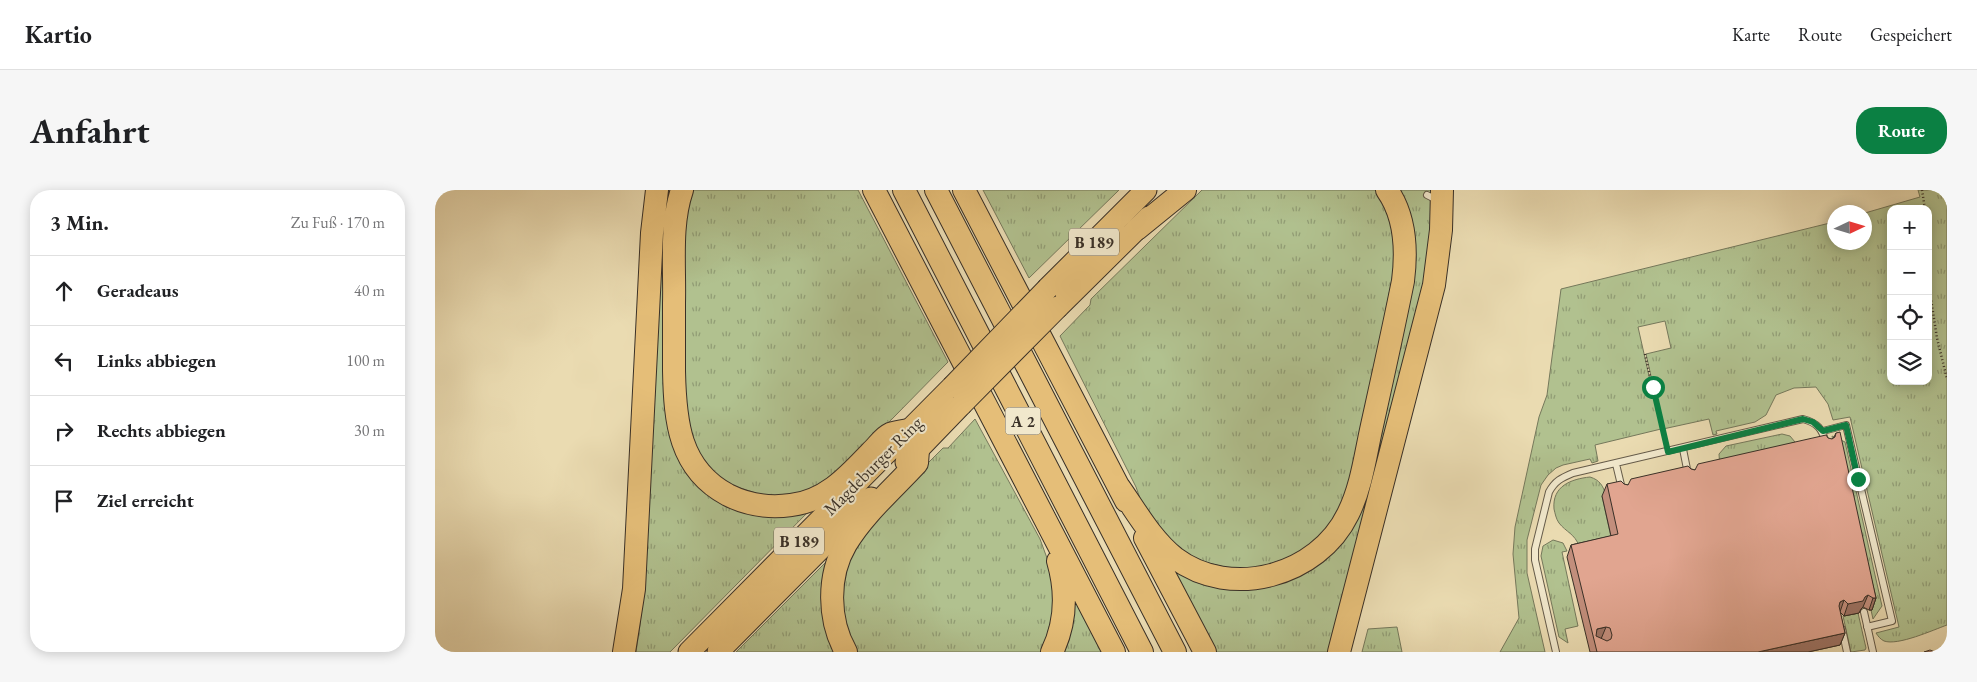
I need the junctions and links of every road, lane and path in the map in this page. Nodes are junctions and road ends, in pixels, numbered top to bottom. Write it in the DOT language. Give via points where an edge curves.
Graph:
graph roads {
  1 [pos="657,190"];
  2 [pos="683,190"];
  3 [pos="870,190"];
  4 [pos="874,190"];
  5 [pos="904,190"];
  6 [pos="937,190"];
  7 [pos="964,190"];
  8 [pos="1146,190"];
  9 [pos="1175,190"];
  10 [pos="1185,190"];
  11 [pos="1387,190"];
  12 [pos="1922,190"];
  13 [pos="1437,196"];
  14 [pos="1924,205"];
  15 [pos="885,210"];
  16 [pos="1137,229"];
  17 [pos="1930,295"];
  18 [pos="1645,354"];
  19 [pos="1947,379"];
  20 [pos="957,396"];
  21 [pos="1823,431"];
  22 [pos="913,440"];
  23 [pos="1827,446"];
  24 [pos="1683,449"];
  25 [pos="1668,452"];
  26 [pos="1616,464"];
  27 [pos="1689,477"];
  28 [pos="1119,487"];
  29 [pos="1622,492"];
  30 [pos="1037,504"];
  31 [pos="1864,612"];
  32 [pos="1841,626"];
  33 [pos="1867,627"];
  34 [pos="1050,650"];
  35 [pos="625,652"];
  36 [pos="689,652"];
  37 [pos="718,652"];
  38 [pos="846,652"];
  39 [pos="1114,652"];
  40 [pos="1142,652"];
  41 [pos="1175,652"];
  42 [pos="1205,652"];
  43 [pos="1339,652"];
  44 [pos="1556,652"];
  45 [pos="1847,652"];
  46 [pos="1873,652"];
  1 -- 35 [label="highway" via="652,233 634,589"];
  2 -- 22 [label="highway" via="675,223 675,406 685,449 702,474 723,492 739,500 765,506 802,503 829,492 889,434"];
  3 -- 15 [label="highway"];
  4 -- 15 [label="highway"];
  5 -- 40 [label="highway, A 2"];
  6 -- 41 [label="highway, A 2"];
  7 -- 28 [label="highway"];
  8 -- 20 [label="highway, B 189, bridge" via="1048,288"];
  9 -- 16 [label="highway, B 189"];
  10 -- 16 [label="highway"];
  11 -- 28 [label="highway" via="1403,229 1403,281 1360,480 1348,514 1332,538 1318,551 1289,568 1256,578 1207,573 1181,562 1164,548"];
  12 -- 14 [label="path"];
  13 -- 43 [label="highway" via="1441,230 1434,285"];
  15 -- 30 [label="highway"];
  16 -- 20 [label="highway, B 189, bridge" via="1058,307"];
  17 -- 19 [label="path"];
  18 -- 25 [label="path"];
  20 -- 22 [label="highway, Magdeburger Ring / B 189"];
  21 -- 23 [label="lane"];
  21 -- 24 [label="lane" via="1813,422 1803,419"];
  21 -- 33 [label="lane" via="1846,425 1892,621"];
  22 -- 36 [label="highway, Magdeburger Ring / B 189"];
  22 -- 37 [label="highway, Magdeburger Ring / B 189"];
  22 -- 38 [label="highway" via="917,463 864,520 839,559 833,584 832,610 837,634"];
  24 -- 25 [label="lane"];
  24 -- 27 [label="lane"];
  25 -- 26 [label="lane"];
  26 -- 29 [label="lane"];
  26 -- 44 [label="lane" via="1560,478 1547,498 1535,560"];
  28 -- 42 [label="highway"];
  30 -- 34 [label="highway" via="1055,552 1064,592 1062,622"];
  30 -- 39 [label="highway"];
  31 -- 33 [label="lane"];
  32 -- 45 [label="lane"];
  33 -- 46 [label="lane"];
}
